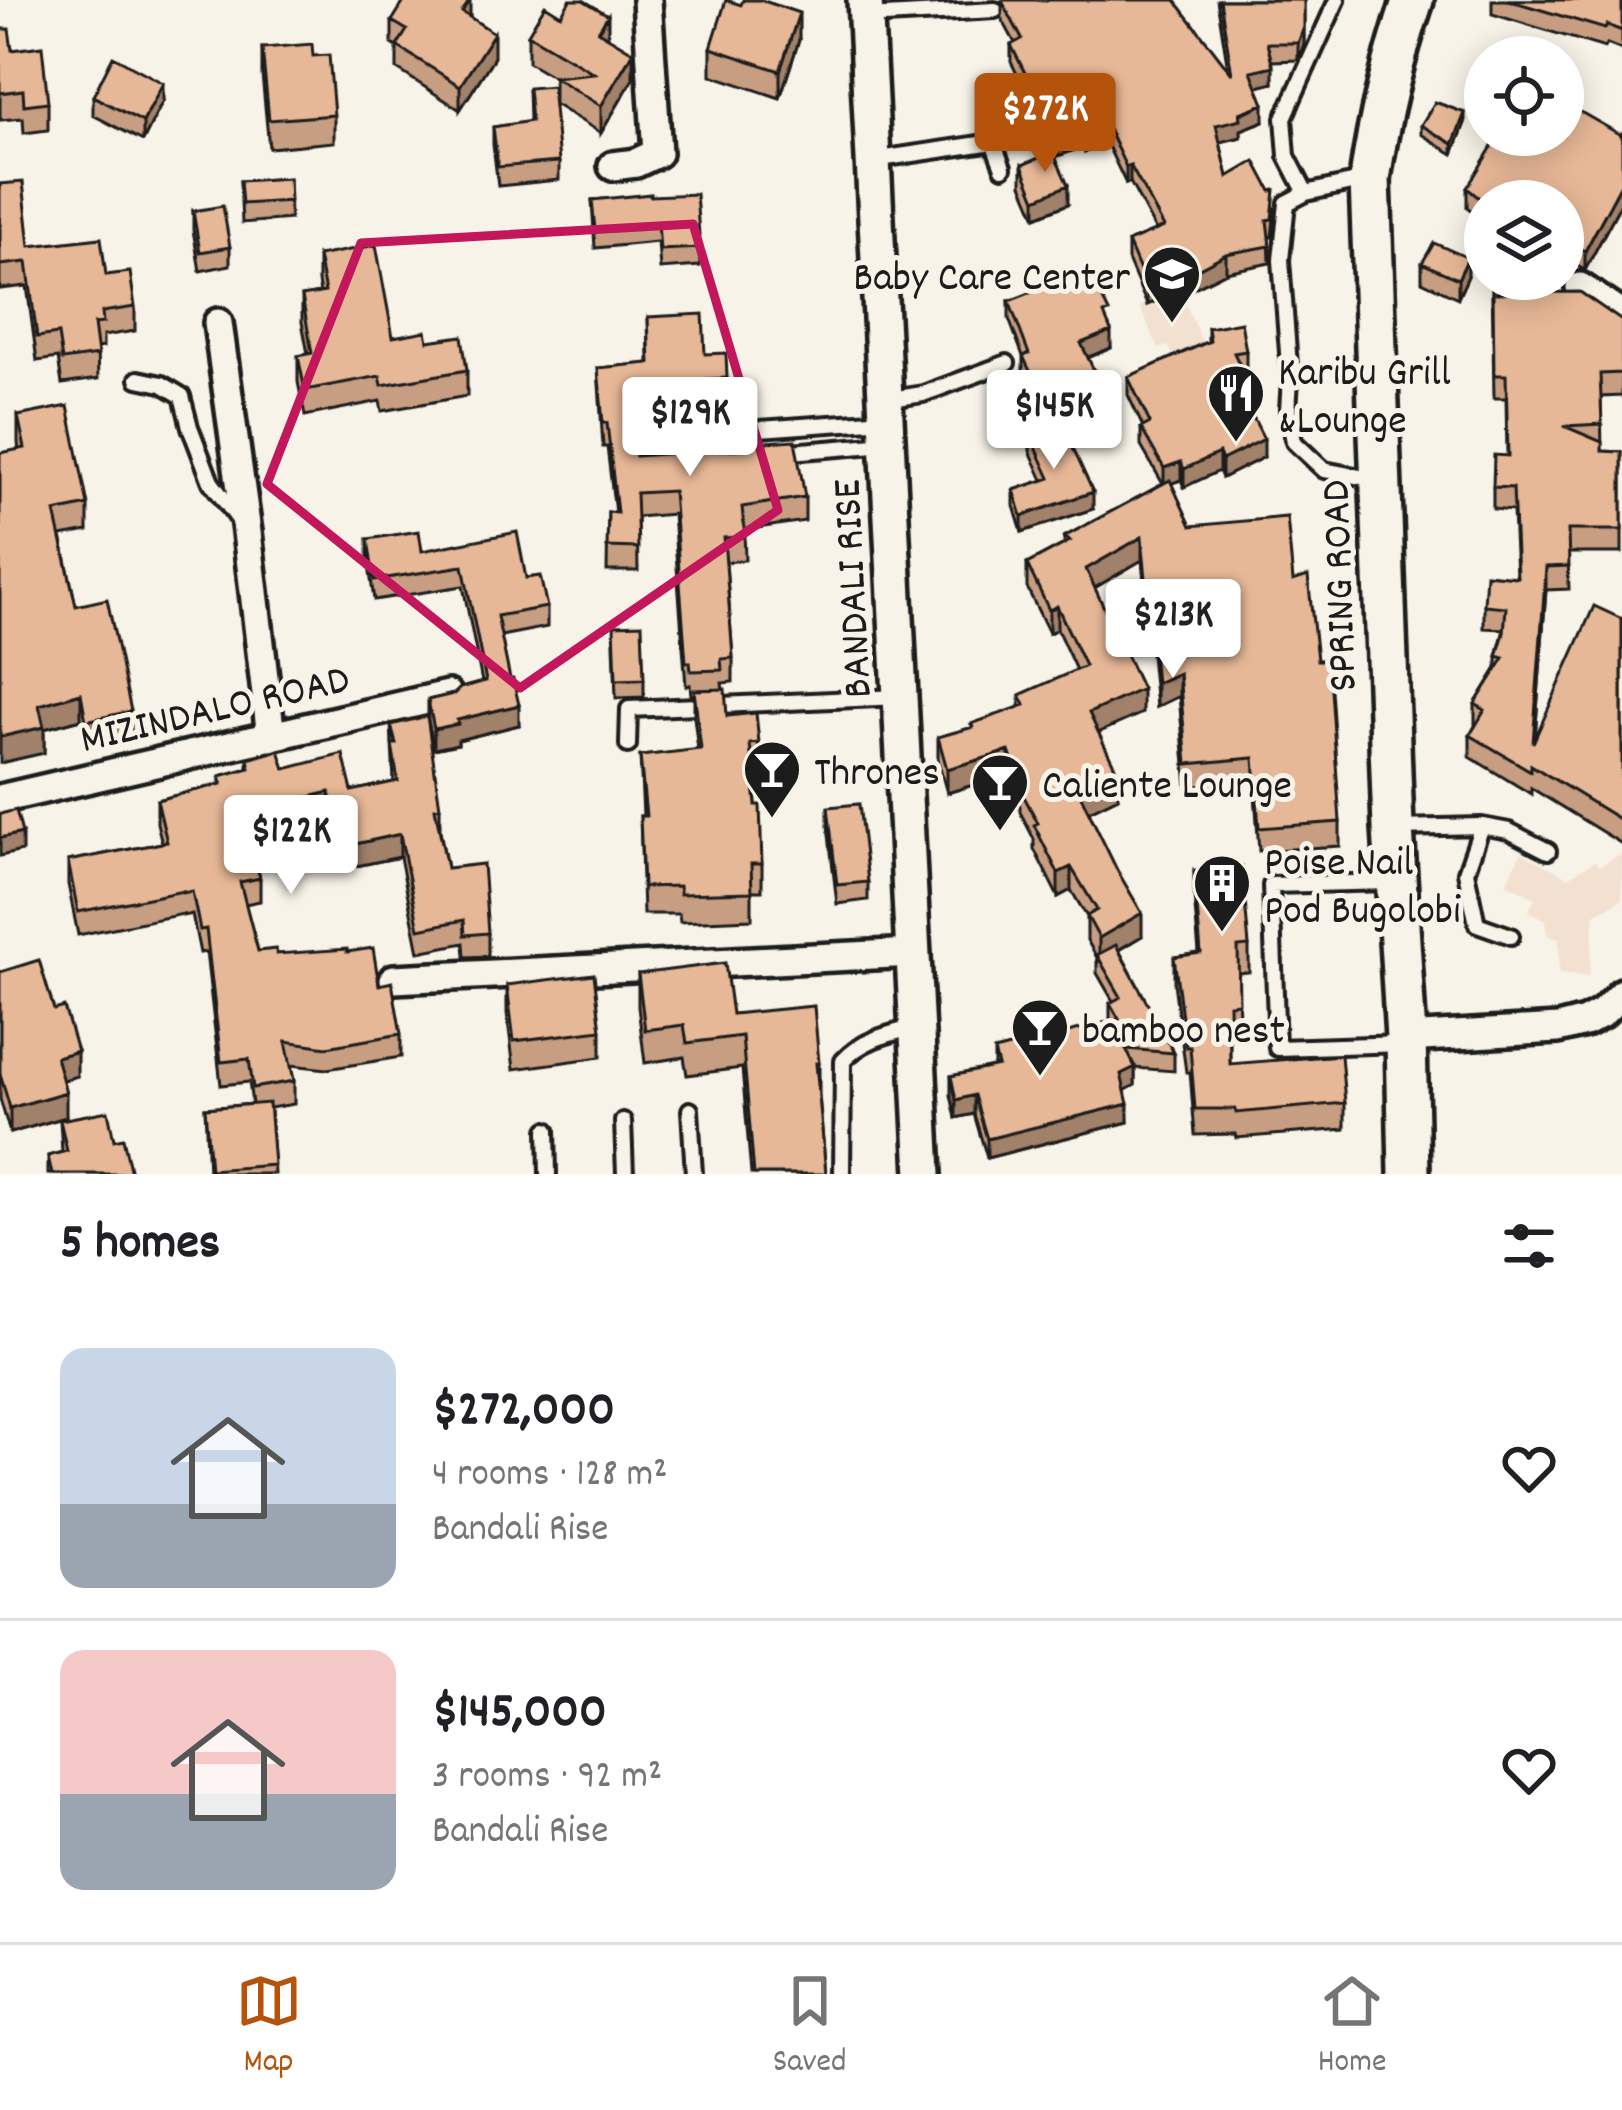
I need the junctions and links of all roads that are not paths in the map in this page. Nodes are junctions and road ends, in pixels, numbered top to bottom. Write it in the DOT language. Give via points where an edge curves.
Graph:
graph roads {
  1 [pos="647,0"];
  2 [pos="1337,0"];
  3 [pos="1412,0"];
  4 [pos="865,8"];
  5 [pos="995,10"];
  6 [pos="873,160"];
  7 [pos="613,166"];
  8 [pos="1003,168"];
  9 [pos="1370,179"];
  10 [pos="1306,194"];
  11 [pos="1584,290"];
  12 [pos="1622,316"];
  13 [pos="218,323"];
  14 [pos="1006,363"];
  15 [pos="138,379"];
  16 [pos="886,421"];
  17 [pos="645,437"];
  18 [pos="771,454"];
  19 [pos="1380,481"];
  20 [pos="248,532"];
  21 [pos="448,695"];
  22 [pos="900,697"];
  23 [pos="271,737"];
  24 [pos="628,745"];
  25 [pos="0,799"];
  26 [pos="1482,826"];
  27 [pos="1393,828"];
  28 [pos="1548,850"];
  29 [pos="1396,881"];
  30 [pos="1511,936"];
  31 [pos="913,953"];
  32 [pos="394,979"];
  33 [pos="1622,993"];
  34 [pos="916,1027"];
  35 [pos="1406,1041"];
  36 [pos="690,1110"];
  37 [pos="623,1121"];
  38 [pos="547,1130"];
  39 [pos="548,1174"];
  40 [pos="626,1174"];
  41 [pos="694,1174"];
  42 [pos="842,1174"];
  43 [pos="924,1174"];
  44 [pos="1409,1174"];
  1 -- 7 [label="street" via="657,153"];
  2 -- 10 [label="lane" via="1284,118 1287,156"];
  3 -- 9 [label="main road, SPRING ROAD"];
  4 -- 5 [label="lane"];
  4 -- 6 [label="street, BANDALI RISE"];
  6 -- 8 [label="lane" via="993,142"];
  6 -- 16 [label="street, BANDALI RISE"];
  9 -- 10 [label="lane"];
  9 -- 19 [label="main road, SPRING ROAD"];
  10 -- 19 [label="lane" via="1287,203 1281,260 1294,442 1324,470"];
  11 -- 12 [label="street"];
  13 -- 20 [label="street"];
  14 -- 16 [label="lane" via="923,394"];
  15 -- 20 [label="lane" via="182,396 211,482"];
  16 -- 17 [label="lane"];
  16 -- 18 [label="lane"];
  16 -- 22 [label="street, BANDALI RISE"];
  19 -- 27 [label="main road, SPRING ROAD"];
  20 -- 23 [label="street"];
  21 -- 23 [label="street, MIZINDALO ROAD"];
  22 -- 24 [label="lane" via="629,709"];
  22 -- 31 [label="street, BANDALI RISE"];
  23 -- 25 [label="street, MIZINDALO ROAD"];
  26 -- 27 [label="lane"];
  26 -- 28 [label="lane"];
  26 -- 30 [label="lane" via="1466,872 1478,924"];
  27 -- 29 [label="main road, SPRING ROAD"];
  29 -- 35 [label="main road, SPRING ROAD"];
  29 -- 35 [label="lane" via="1271,885 1276,1048"];
  31 -- 32 [label="street"];
  31 -- 34 [label="street, BANDALI RISE"];
  33 -- 35 [label="street" via="1602,1013 1558,1029"];
  34 -- 42 [label="lane" via="878,1036 843,1061"];
  34 -- 43 [label="street, BANDALI RISE"];
  35 -- 44 [label="main road, SPRING ROAD"];
  36 -- 41 [label="lane"];
  37 -- 40 [label="lane"];
  38 -- 39 [label="lane"];
}
